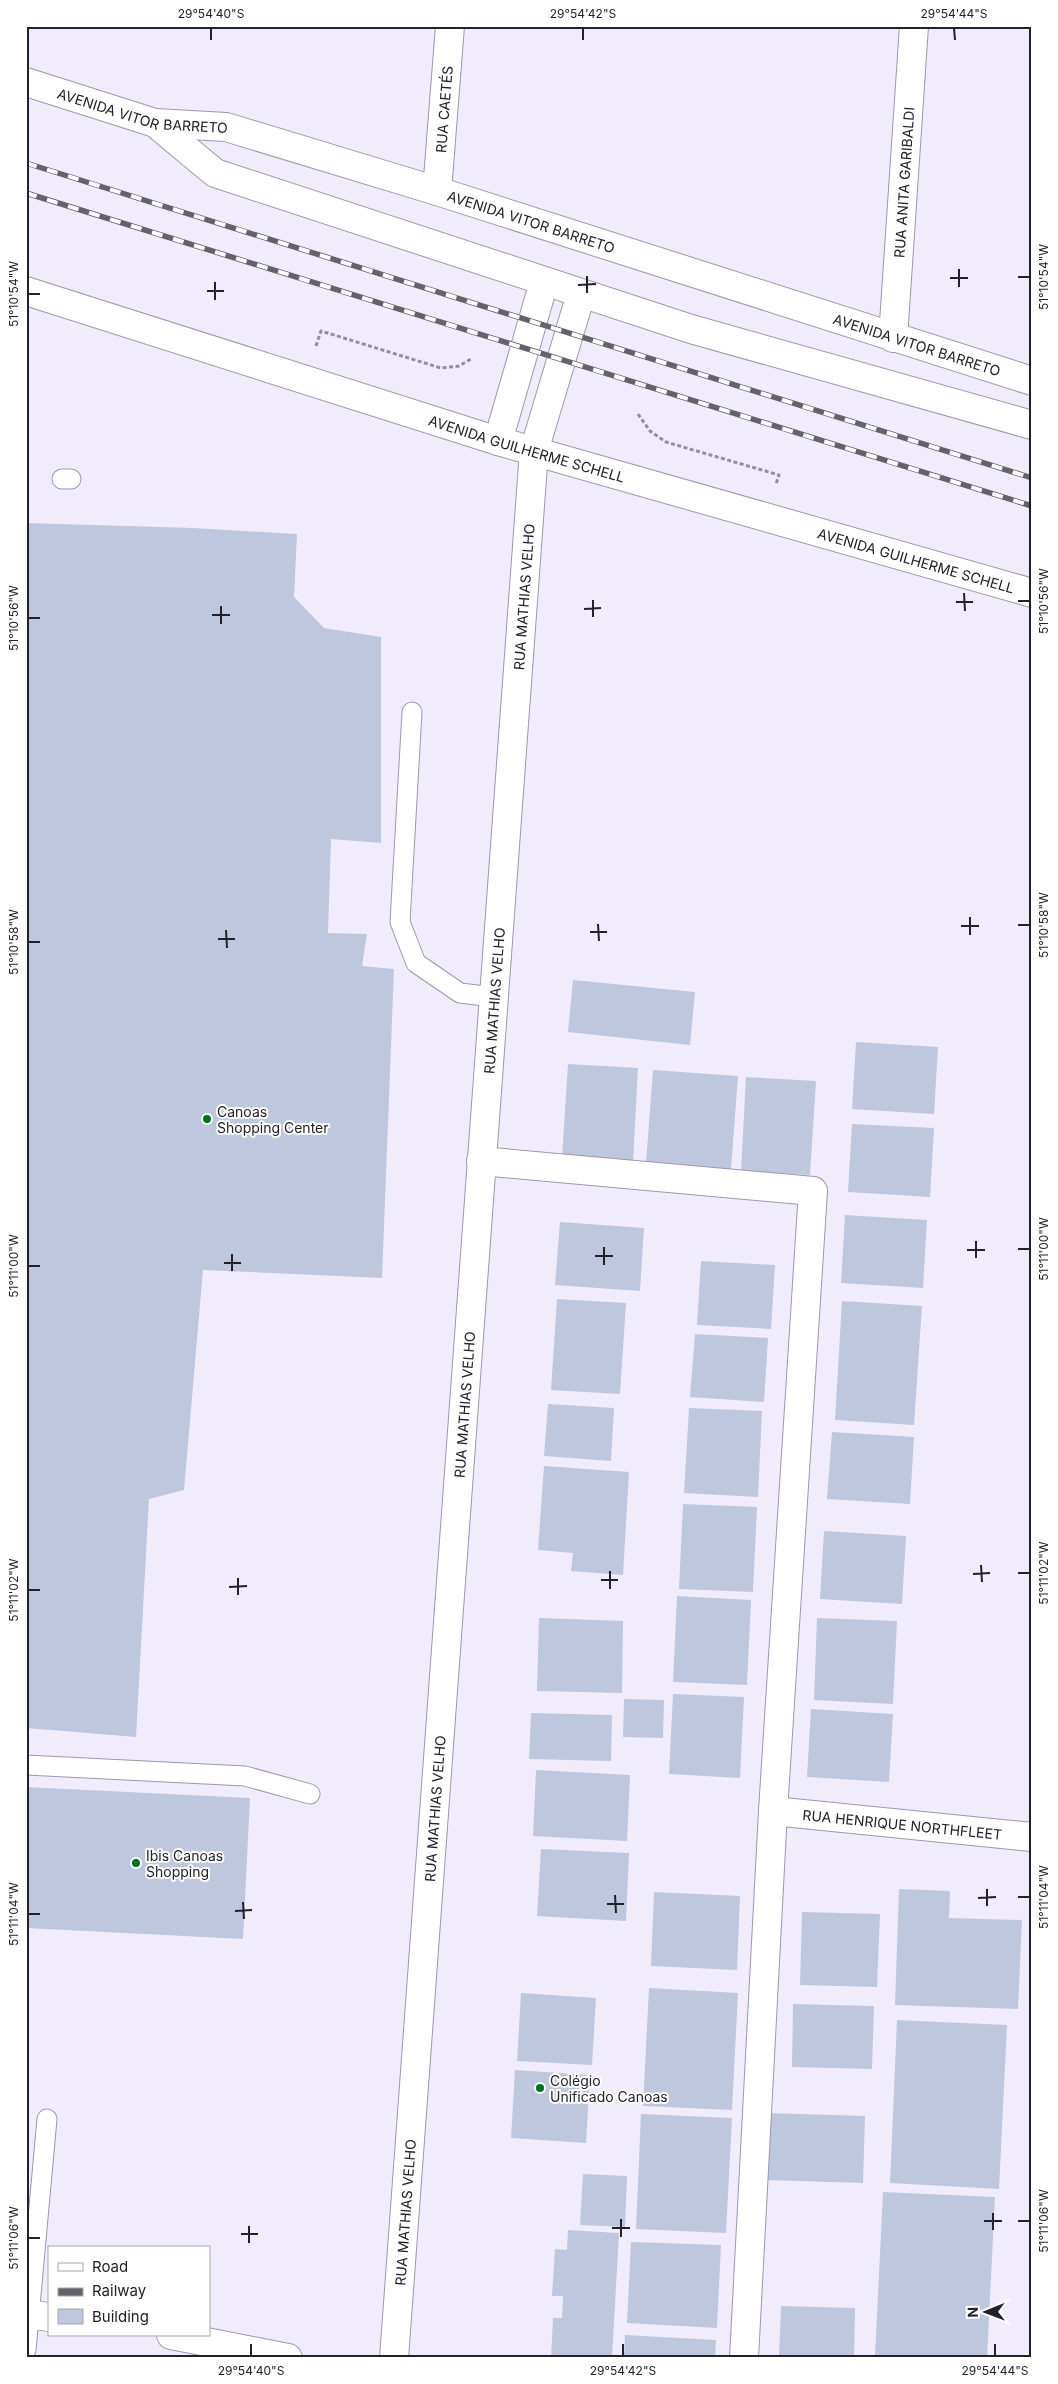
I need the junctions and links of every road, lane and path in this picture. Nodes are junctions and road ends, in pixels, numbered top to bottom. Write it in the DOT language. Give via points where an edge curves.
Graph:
graph roads {
  1 [pos="450,26"];
  2 [pos="914,26"];
  3 [pos="26,82"];
  4 [pos="155,123"];
  5 [pos="437,190"];
  6 [pos="544,282"];
  7 [pos="26,291"];
  8 [pos="582,294"];
  9 [pos="893,338"];
  10 [pos="1032,381"];
  11 [pos="638,414"];
  12 [pos="1032,424"];
  13 [pos="498,441"];
  14 [pos="534,451"];
  15 [pos="767,517"];
  16 [pos="1032,593"];
  17 [pos="412,712"];
  18 [pos="493,997"];
  19 [pos="482,1161"];
  20 [pos="26,1765"];
  21 [pos="310,1794"];
  22 [pos="773,1811"];
  23 [pos="1032,1837"];
  24 [pos="47,2119"];
  25 [pos="35,2315"];
  26 [pos="176,2336"];
  27 [pos="26,2350"];
  28 [pos="288,2358"];
  29 [pos="394,2358"];
  30 [pos="744,2358"];
  1 -- 5 [label="street, RUA CAETÉS"];
  2 -- 9 [label="street, RUA ANITA GARIBALDI"];
  3 -- 4 [label="street, AVENIDA VITOR BARRETO"];
  4 -- 5 [label="street, AVENIDA VITOR BARRETO" via="226,127"];
  4 -- 6 [label="street" via="215,173"];
  5 -- 9 [label="street, AVENIDA VITOR BARRETO"];
  6 -- 8 [label="street"];
  6 -- 13 [label="street"];
  7 -- 13 [label="street, AVENIDA GUILHERME SCHELL"];
  8 -- 12 [label="street" via="691,329"];
  8 -- 14 [label="street, RUA MATHIAS VELHO"];
  9 -- 10 [label="street, AVENIDA VITOR BARRETO"];
  11 -- 15 [label="path" via="650,431 666,442 779,475"];
  13 -- 14 [label="street, AVENIDA GUILHERME SCHELL"];
  14 -- 15 [label="street, AVENIDA GUILHERME SCHELL"];
  14 -- 18 [label="street, RUA MATHIAS VELHO"];
  15 -- 16 [label="street, AVENIDA GUILHERME SCHELL"];
  17 -- 18 [label="lane" via="400,922 416,963 460,993"];
  18 -- 19 [label="street, RUA MATHIAS VELHO"];
  19 -- 22 [label="street" via="813,1191"];
  19 -- 29 [label="street, RUA MATHIAS VELHO"];
  20 -- 21 [label="lane" via="244,1776"];
  22 -- 23 [label="street, RUA HENRIQUE NORTHFLEET"];
  22 -- 30 [label="street"];
  24 -- 25 [label="lane"];
  25 -- 27 [label="lane"];
  26 -- 28 [label="street"];
}
